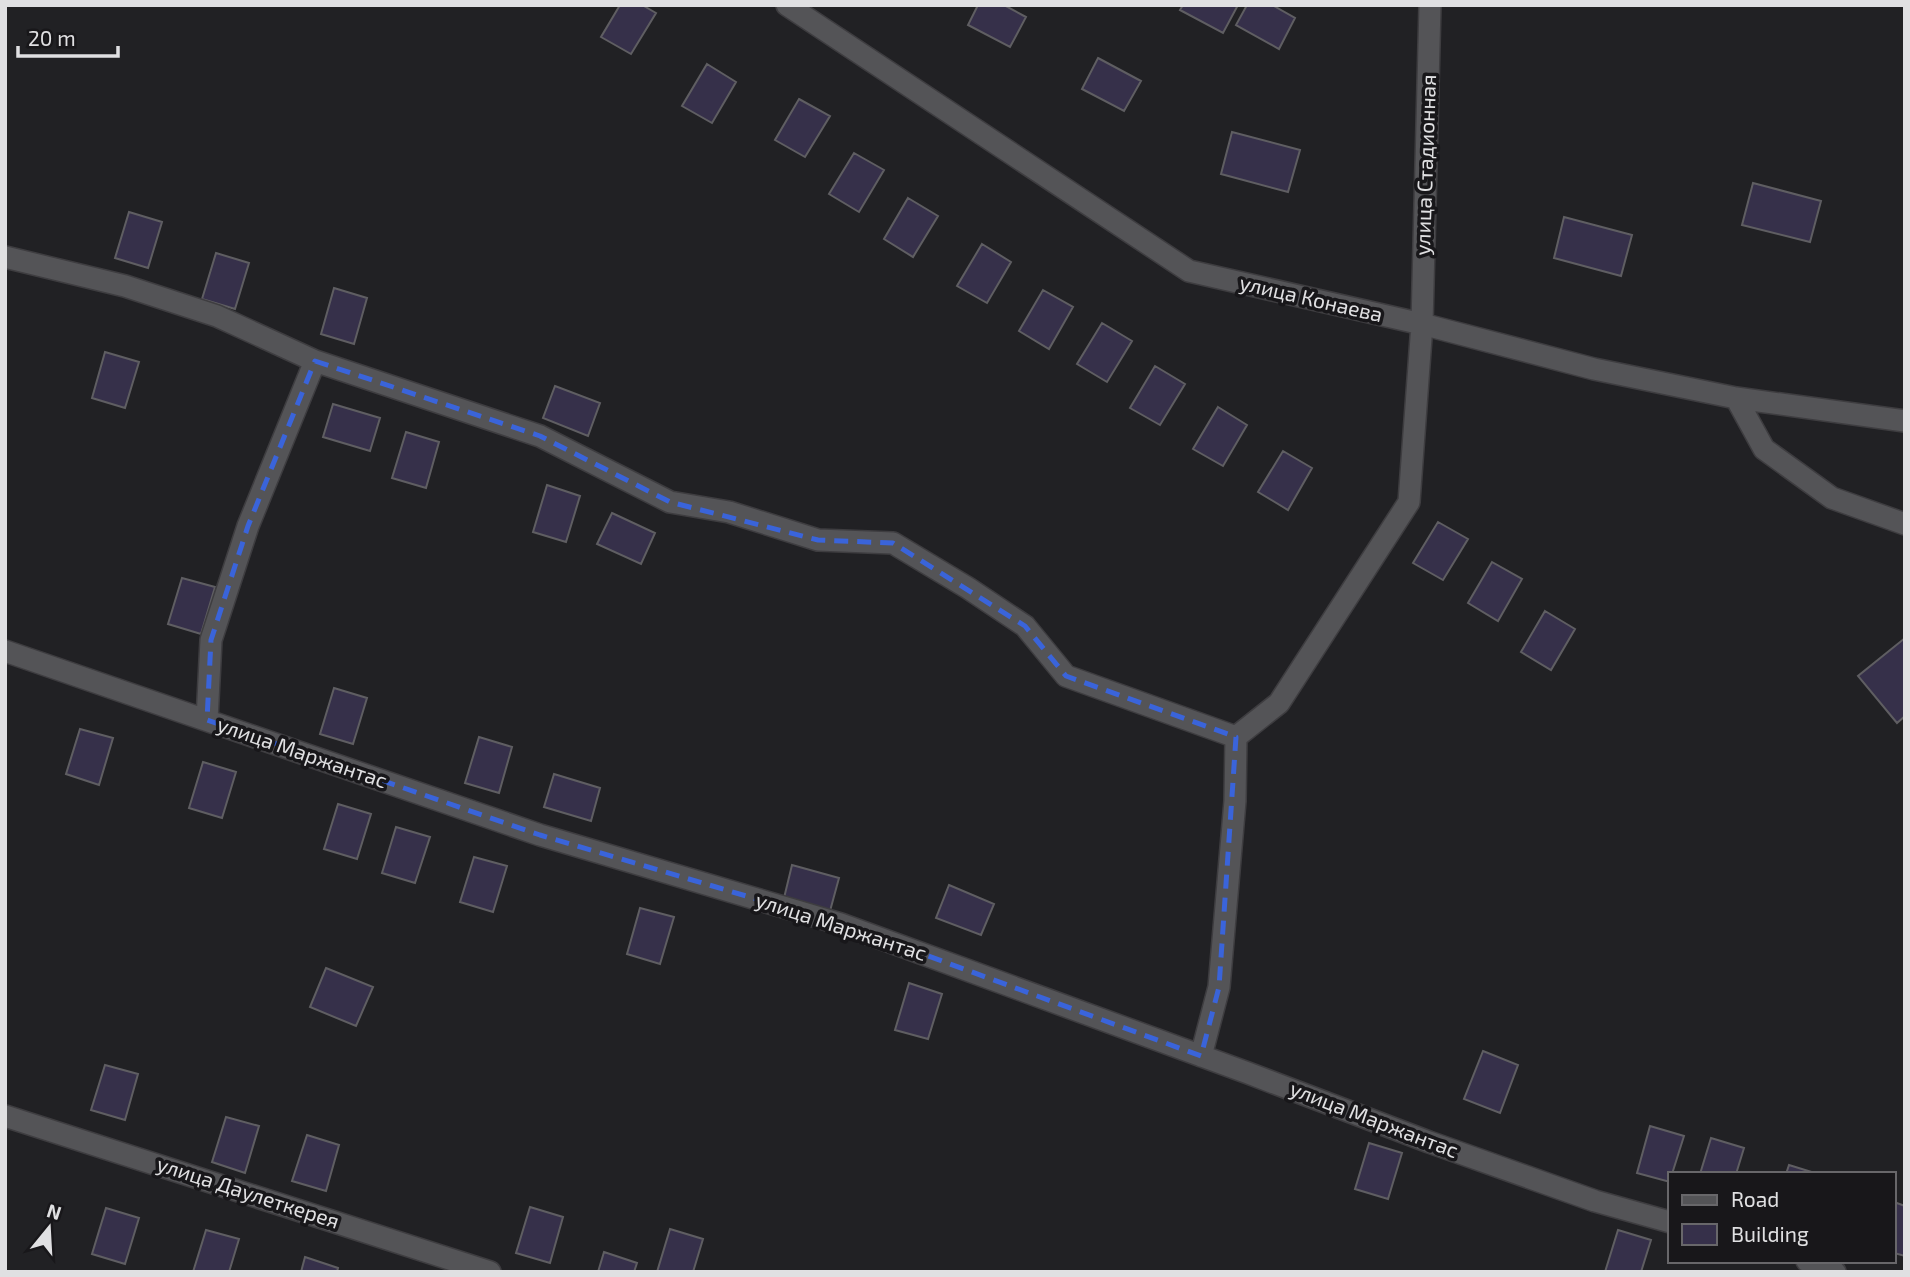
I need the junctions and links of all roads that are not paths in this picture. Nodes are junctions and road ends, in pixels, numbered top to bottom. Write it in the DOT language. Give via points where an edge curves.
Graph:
graph roads {
  1 [pos="787,5"];
  2 [pos="1430,5"];
  3 [pos="5,257"];
  4 [pos="1422,324"];
  5 [pos="314,361"];
  6 [pos="1736,398"];
  7 [pos="1905,421"];
  8 [pos="1905,524"];
  9 [pos="5,651"];
  10 [pos="207,720"];
  11 [pos="1236,737"];
  12 [pos="1201,1056"];
  13 [pos="5,1116"];
  14 [pos="1668,1221"];
  15 [pos="1812,1263"];
  16 [pos="490,1272"];
  17 [pos="1835,1272"];
  1 -- 4 [label="street, улица Конаева" via="1189,271"];
  2 -- 4 [label="street, улица Стадионная"];
  3 -- 5 [label="street" via="125,286 217,316"];
  4 -- 6 [label="street, улица Конаева" via="1594,369"];
  4 -- 11 [label="street, улица Стадионная" via="1409,502 1279,703"];
  5 -- 10 [label="street" via="248,526 211,640"];
  5 -- 11 [label="street" via="540,436 670,502 729,512 818,540 893,543 1025,626 1066,676"];
  6 -- 7 [label="street, улица Конаева"];
  6 -- 8 [label="street" via="1764,449 1832,498"];
  9 -- 10 [label="street, улица Маржантас"];
  10 -- 12 [label="street, улица Маржантас" via="540,835 841,924"];
  11 -- 12 [label="street" via="1219,987"];
  12 -- 14 [label="street, улица Маржантас" via="1595,1201"];
  13 -- 16 [label="street, улица Даулеткерея"];
  15 -- 17 [label="street"];
}
